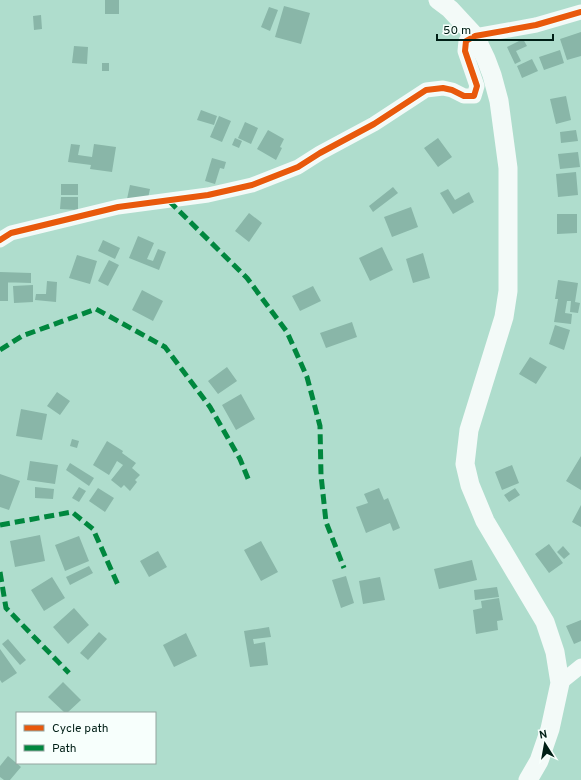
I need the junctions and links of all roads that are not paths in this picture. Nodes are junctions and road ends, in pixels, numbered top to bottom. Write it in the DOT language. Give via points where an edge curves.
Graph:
graph roads {
  1 [pos="438,0"];
  2 [pos="581,12"];
  3 [pos="475,36"];
  4 [pos="0,240"];
  5 [pos="581,666"];
  6 [pos="560,683"];
  7 [pos="528,780"];
  1 -- 3 [label="main road"];
  2 -- 3 [label="street" via="536,25"];
  3 -- 4 [label="street" via="466,41 465,52 478,86 474,96 464,96 443,88 426,90 374,124 298,167 252,185 118,207 11,233"];
  3 -- 6 [label="main road" via="492,75 503,130 509,186 508,276 504,317 469,430 465,464 470,485 486,521 545,622 555,652"];
  5 -- 6 [label="street"];
  6 -- 7 [label="main road" via="550,729 539,761"];
}
